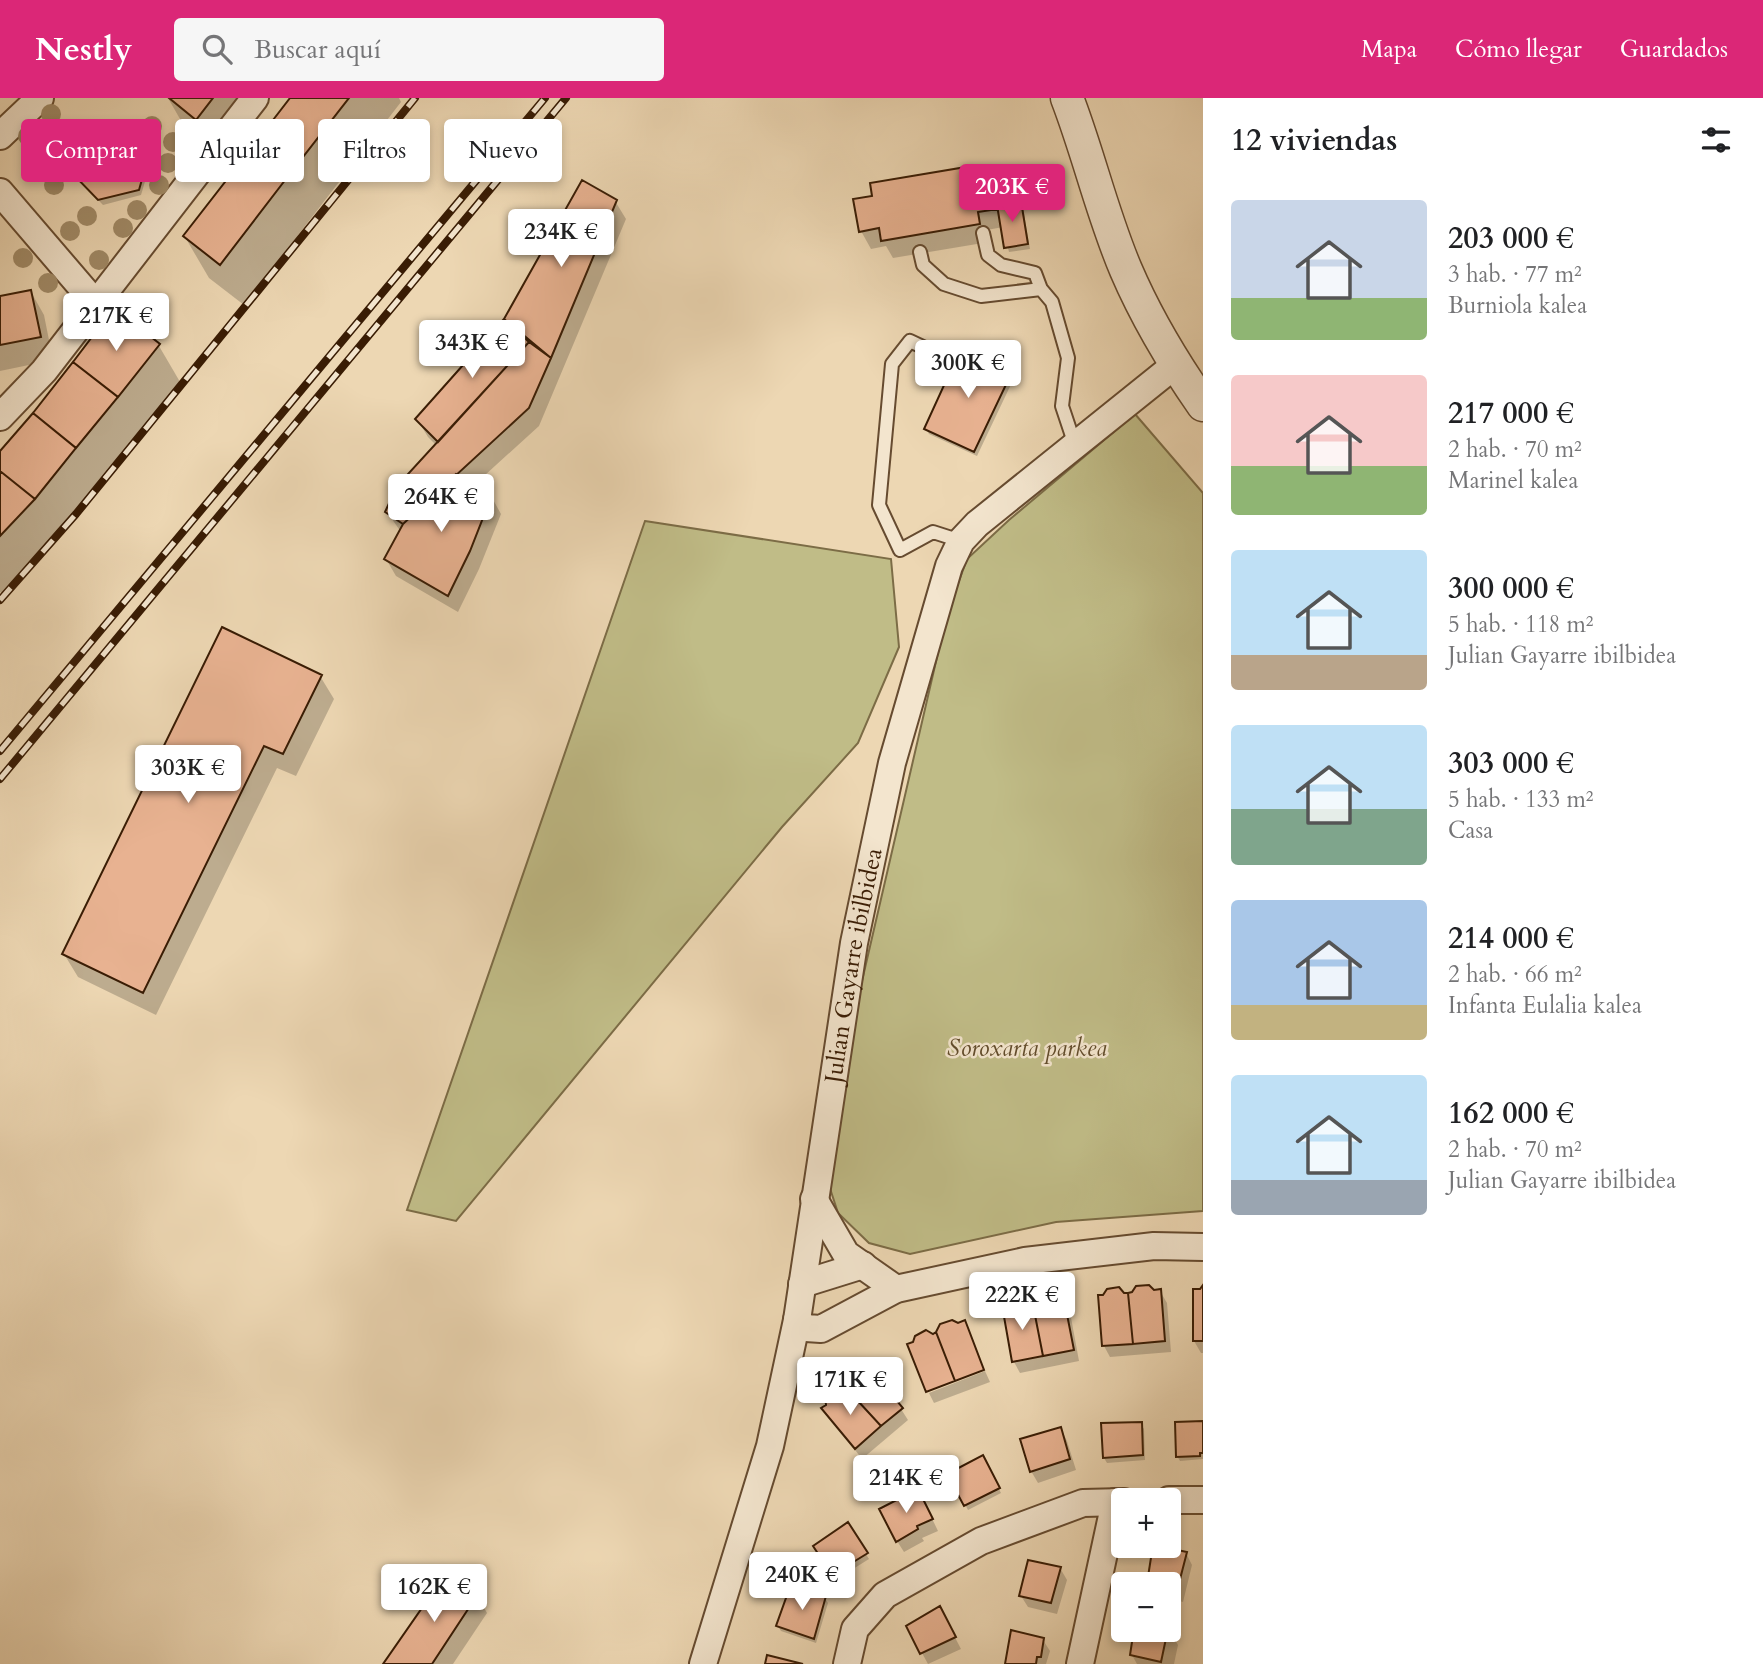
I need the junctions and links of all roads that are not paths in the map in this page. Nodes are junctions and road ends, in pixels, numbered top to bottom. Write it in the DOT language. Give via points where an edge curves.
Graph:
graph roads {
  1 [pos="40,98"];
  2 [pos="255,98"];
  3 [pos="1067,98"];
  4 [pos="0,136"];
  5 [pos="0,192"];
  6 [pos="983,233"];
  7 [pos="920,252"];
  8 [pos="1041,289"];
  9 [pos="96,304"];
  10 [pos="948,359"];
  11 [pos="1175,365"];
  12 [pos="1203,405"];
  13 [pos="0,417"];
  14 [pos="1075,445"];
  15 [pos="961,541"];
  16 [pos="814,1199"];
  17 [pos="1203,1247"];
  18 [pos="863,1265"];
  19 [pos="802,1284"];
  20 [pos="896,1289"];
  21 [pos="797,1320"];
  22 [pos="1181,1500"];
  23 [pos="1203,1500"];
  24 [pos="1111,1502"];
  25 [pos="1111,1535"];
  26 [pos="703,1664"];
  27 [pos="847,1664"];
  28 [pos="1080,1664"];
  1 -- 4 [label="street"];
  2 -- 9 [label="street"];
  3 -- 11 [label="street" via="1126,269"];
  5 -- 9 [label="street"];
  6 -- 8 [label="lane" via="988,255 1001,265 1035,273"];
  7 -- 8 [label="lane" via="923,265 944,284 981,296"];
  8 -- 14 [label="lane" via="1052,302 1068,358 1062,406"];
  9 -- 13 [label="street" via="44,371"];
  10 -- 15 [label="lane" via="910,341 892,364 878,505 900,550 933,532"];
  11 -- 12 [label="street"];
  11 -- 14 [label="street, Julian Gayarre ibilbidea"];
  14 -- 15 [label="street, Julian Gayarre ibilbidea"];
  15 -- 16 [label="street, Julian Gayarre ibilbidea" via="949,566 892,763 854,943"];
  16 -- 18 [label="street" via="846,1254"];
  16 -- 19 [label="street, Julian Gayarre ibilbidea"];
  17 -- 20 [label="street" via="1154,1246 1025,1261"];
  18 -- 19 [label="street"];
  18 -- 20 [label="street"];
  19 -- 21 [label="street, Julian Gayarre ibilbidea"];
  20 -- 21 [label="street" via="821,1329 806,1328"];
  21 -- 26 [label="street, Julian Gayarre ibilbidea" via="770,1446"];
  22 -- 23 [label="street"];
  24 -- 27 [label="street" via="1083,1503 981,1541 885,1595 855,1629"];
  25 -- 28 [label="street"];
}
